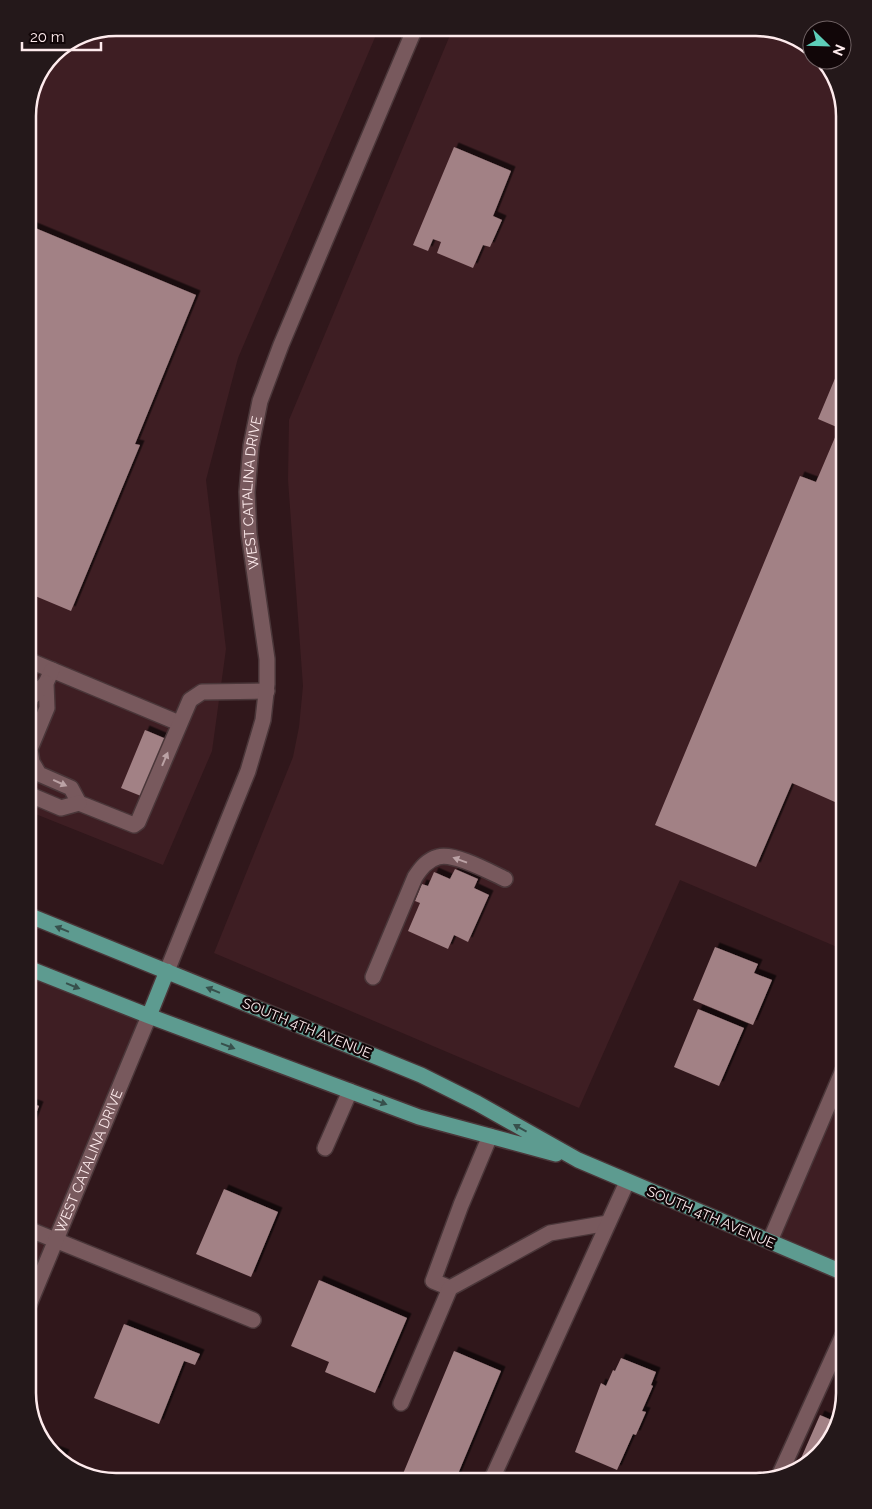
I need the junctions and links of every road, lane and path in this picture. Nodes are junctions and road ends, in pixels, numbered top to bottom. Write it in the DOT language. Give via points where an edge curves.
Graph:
graph roads {
  1 [pos="412,36"];
  2 [pos="36,666"];
  3 [pos="49,677"];
  4 [pos="267,691"];
  5 [pos="36,692"];
  6 [pos="180,723"];
  7 [pos="36,735"];
  8 [pos="36,769"];
  9 [pos="36,797"];
  10 [pos="79,803"];
  11 [pos="506,879"];
  12 [pos="36,918"];
  13 [pos="36,971"];
  14 [pos="167,971"];
  15 [pos="373,978"];
  16 [pos="149,1016"];
  17 [pos="836,1087"];
  18 [pos="350,1092"];
  19 [pos="490,1136"];
  20 [pos="325,1148"];
  21 [pos="578,1160"];
  22 [pos="627,1182"];
  23 [pos="608,1223"];
  24 [pos="36,1232"];
  25 [pos="56,1240"];
  26 [pos="770,1241"];
  27 [pos="836,1270"];
  28 [pos="36,1288"];
  29 [pos="450,1288"];
  30 [pos="252,1320"];
  31 [pos="836,1351"];
  32 [pos="401,1402"];
  33 [pos="782,1468"];
  34 [pos="495,1473"];
  1 -- 4 [label="street, WEST CATALINA DRIVE" via="281,346 258,410 247,492 249,534 267,659"];
  2 -- 3 [label="street"];
  3 -- 5 [label="street"];
  3 -- 6 [label="street"];
  3 -- 7 [label="street, one-way" via="47,708"];
  4 -- 6 [label="street" via="202,692 190,700"];
  4 -- 14 [label="street, WEST CATALINA DRIVE" via="263,720 248,771"];
  10 -- 6 [label="street, one-way" via="134,825 138,822"];
  8 -- 10 [label="street, one-way" via="39,774 71,788"];
  9 -- 10 [label="street" via="61,808"];
  11 -- 15 [label="street, one-way" via="454,858 439,856 423,865"];
  14 -- 12 [label="main road, SOUTH 4TH AVENUE, one-way"];
  13 -- 16 [label="main road, SOUTH 4TH AVENUE, one-way"];
  14 -- 16 [label="main road"];
  21 -- 14 [label="main road, SOUTH 4TH AVENUE, one-way" via="421,1075"];
  16 -- 18 [label="main road, SOUTH 4TH AVENUE, one-way"];
  16 -- 25 [label="street, WEST CATALINA DRIVE"];
  17 -- 26 [label="street"];
  18 -- 19 [label="main road, SOUTH 4TH AVENUE, one-way" via="419,1117"];
  18 -- 20 [label="street"];
  19 -- 21 [label="main road, SOUTH 4TH AVENUE"];
  19 -- 29 [label="street" via="433,1281"];
  21 -- 22 [label="main road, SOUTH 4TH AVENUE"];
  22 -- 23 [label="street"];
  22 -- 26 [label="main road, SOUTH 4TH AVENUE"];
  23 -- 29 [label="street" via="550,1234"];
  23 -- 34 [label="street"];
  24 -- 25 [label="street"];
  25 -- 28 [label="street, WEST CATALINA DRIVE"];
  25 -- 30 [label="street"];
  26 -- 27 [label="main road, SOUTH 4TH AVENUE"];
  29 -- 32 [label="street"];
  31 -- 33 [label="street"];
}
